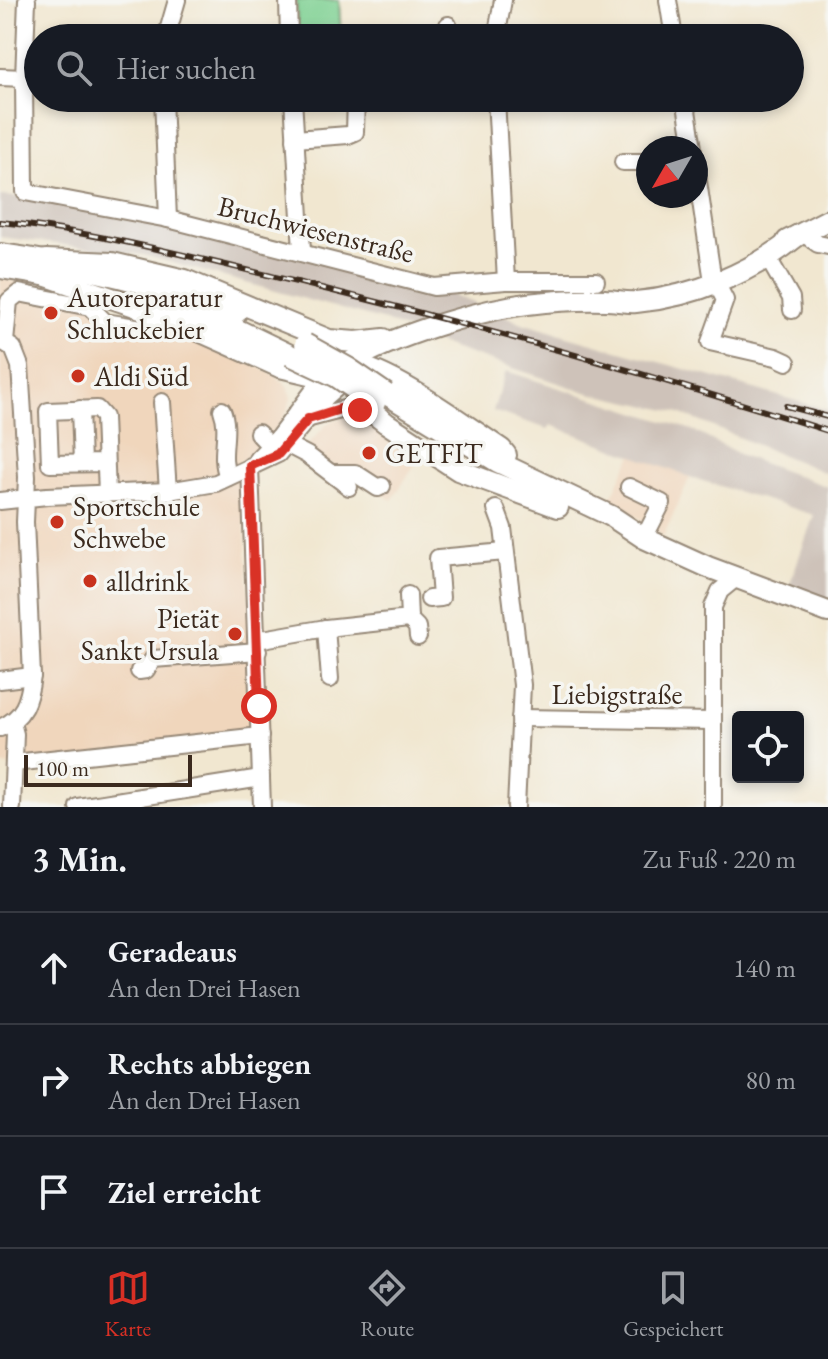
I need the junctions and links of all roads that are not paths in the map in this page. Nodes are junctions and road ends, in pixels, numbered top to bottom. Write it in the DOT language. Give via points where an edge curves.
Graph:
graph roads {
  1 [pos="27,0"];
  2 [pos="177,0"];
  3 [pos="288,0"];
  4 [pos="503,0"];
  5 [pos="668,0"];
  6 [pos="26,24"];
  7 [pos="170,24"];
  8 [pos="289,24"];
  9 [pos="499,24"];
  10 [pos="672,24"];
  11 [pos="0,77"];
  12 [pos="24,78"];
  13 [pos="24,112"];
  14 [pos="164,112"];
  15 [pos="294,112"];
  16 [pos="356,112"];
  17 [pos="497,112"];
  18 [pos="687,112"];
  19 [pos="691,136"];
  20 [pos="295,139"];
  21 [pos="623,162"];
  22 [pos="636,162"];
  23 [pos="702,208"];
  24 [pos="168,219"];
  25 [pos="828,220"];
  26 [pos="800,235"];
  27 [pos="828,246"];
  28 [pos="302,251"];
  29 [pos="0,254"];
  30 [pos="768,258"];
  31 [pos="44,267"];
  32 [pos="0,268"];
  33 [pos="713,278"];
  34 [pos="506,281"];
  35 [pos="596,281"];
  36 [pos="792,310"];
  37 [pos="154,330"];
  38 [pos="419,333"];
  39 [pos="329,340"];
  40 [pos="3,341"];
  41 [pos="395,349"];
  42 [pos="291,355"];
  43 [pos="787,362"];
  44 [pos="348,371"];
  45 [pos="387,394"];
  46 [pos="162,402"];
  47 [pos="80,409"];
  48 [pos="222,410"];
  49 [pos="304,413"];
  50 [pos="386,423"];
  51 [pos="258,433"];
  52 [pos="278,446"];
  53 [pos="307,455"];
  54 [pos="82,463"];
  55 [pos="105,463"];
  56 [pos="250,466"];
  57 [pos="351,466"];
  58 [pos="332,473"];
  59 [pos="228,477"];
  60 [pos="382,486"];
  61 [pos="349,487"];
  62 [pos="629,487"];
  63 [pos="168,491"];
  64 [pos="107,494"];
  65 [pos="26,498"];
  66 [pos="0,501"];
  67 [pos="558,507"];
  68 [pos="496,509"];
  69 [pos="642,537"];
  70 [pos="505,552"];
  71 [pos="728,585"];
  72 [pos="408,595"];
  73 [pos="429,599"];
  74 [pos="828,612"];
  75 [pos="409,619"];
  76 [pos="326,628"];
  77 [pos="418,637"];
  78 [pos="257,646"];
  79 [pos="139,671"];
  80 [pos="32,676"];
  81 [pos="330,679"];
  82 [pos="0,680"];
  83 [pos="520,718"];
  84 [pos="713,721"];
  85 [pos="6,726"];
  86 [pos="260,736"];
  87 [pos="14,763"];
  88 [pos="261,778"];
  89 [pos="12,807"];
  90 [pos="78,807"];
  91 [pos="262,807"];
  92 [pos="516,807"];
  93 [pos="713,807"];
  1 -- 6 [label="street"];
  2 -- 7 [label="street"];
  3 -- 8 [label="street"];
  4 -- 9 [label="street"];
  5 -- 10 [label="street"];
  11 -- 12 [label="street"];
  13 -- 24 [label="street, Bruchwiesenstraße" via="25,192"];
  14 -- 24 [label="street"];
  15 -- 20 [label="street"];
  16 -- 20 [label="street" via="355,132"];
  17 -- 34 [label="street"];
  18 -- 19 [label="street"];
  20 -- 28 [label="street"];
  21 -- 22 [label="street"];
  23 -- 33 [label="street"];
  24 -- 28 [label="street, Bruchwiesenstraße"];
  25 -- 26 [label="main road"];
  26 -- 27 [label="street"];
  26 -- 30 [label="main road"];
  26 -- 33 [label="main road"];
  28 -- 34 [label="street, Bruchwiesenstraße" via="434,287"];
  29 -- 31 [label="main road"];
  30 -- 33 [label="main road" via="739,274"];
  30 -- 36 [label="street" via="791,298"];
  31 -- 32 [label="main road"];
  31 -- 39 [label="main road" via="112,263 185,280"];
  31 -- 42 [label="main road" via="170,318"];
  31 -- 42 [label="main road" via="204,301 259,322"];
  33 -- 38 [label="main road" via="657,299 526,304"];
  33 -- 43 [label="street" via="725,300 710,342"];
  34 -- 35 [label="street, Bruchwiesenstraße"];
  37 -- 40 [label="street" via="105,322 80,304 19,293 9,301"];
  38 -- 39 [label="main road" via="373,341"];
  38 -- 41 [label="main road"];
  38 -- 44 [label="main road" via="396,340"];
  39 -- 44 [label="main road" via="345,352"];
  40 -- 65 [label="street" via="13,348 20,366"];
  41 -- 44 [label="main road"];
  41 -- 45 [label="main road"];
  42 -- 44 [label="main road"];
  42 -- 45 [label="main road, bridge" via="348,368"];
  42 -- 49 [label="street"];
  44 -- 45 [label="main road"];
  44 -- 49 [label="street" via="314,390"];
  44 -- 50 [label="main road" via="352,390"];
  45 -- 67 [label="main road"];
  45 -- 69 [label="main road" via="521,474 611,516"];
  46 -- 63 [label="street"];
  47 -- 54 [label="street"];
  47 -- 54 [label="street" via="48,411 50,464"];
  47 -- 55 [label="street" via="97,409 104,417"];
  48 -- 59 [label="street" via="227,427 222,459"];
  49 -- 50 [label="street" via="348,408"];
  49 -- 52 [label="street"];
  50 -- 67 [label="main road" via="458,470"];
  51 -- 52 [label="street"];
  52 -- 53 [label="street"];
  52 -- 56 [label="street"];
  53 -- 57 [label="street" via="335,468"];
  53 -- 58 [label="street"];
  54 -- 55 [label="street"];
  55 -- 64 [label="street"];
  56 -- 59 [label="street"];
  56 -- 78 [label="street"];
  58 -- 60 [label="street" via="355,473"];
  58 -- 61 [label="street"];
  59 -- 63 [label="street"];
  62 -- 69 [label="street" via="662,503"];
  63 -- 64 [label="street"];
  64 -- 65 [label="street"];
  65 -- 66 [label="street"];
  65 -- 80 [label="street"];
  67 -- 69 [label="main road" via="605,529"];
  68 -- 70 [label="street"];
  69 -- 71 [label="main road"];
  70 -- 73 [label="street" via="438,558 441,598"];
  70 -- 83 [label="street" via="522,675"];
  71 -- 74 [label="main road"];
  71 -- 84 [label="street" via="713,607"];
  72 -- 75 [label="street"];
  75 -- 76 [label="street"];
  75 -- 77 [label="street"];
  76 -- 78 [label="street"];
  76 -- 81 [label="street"];
  78 -- 79 [label="street" via="153,659"];
  78 -- 86 [label="street"];
  80 -- 82 [label="street"];
  80 -- 85 [label="street" via="24,710"];
  83 -- 84 [label="street, Liebigstraße"];
  83 -- 92 [label="street"];
  84 -- 93 [label="street"];
  85 -- 87 [label="street" via="15,734"];
  86 -- 87 [label="street"];
  86 -- 88 [label="street"];
  87 -- 89 [label="street"];
  88 -- 90 [label="street"];
  88 -- 91 [label="street"];
}
